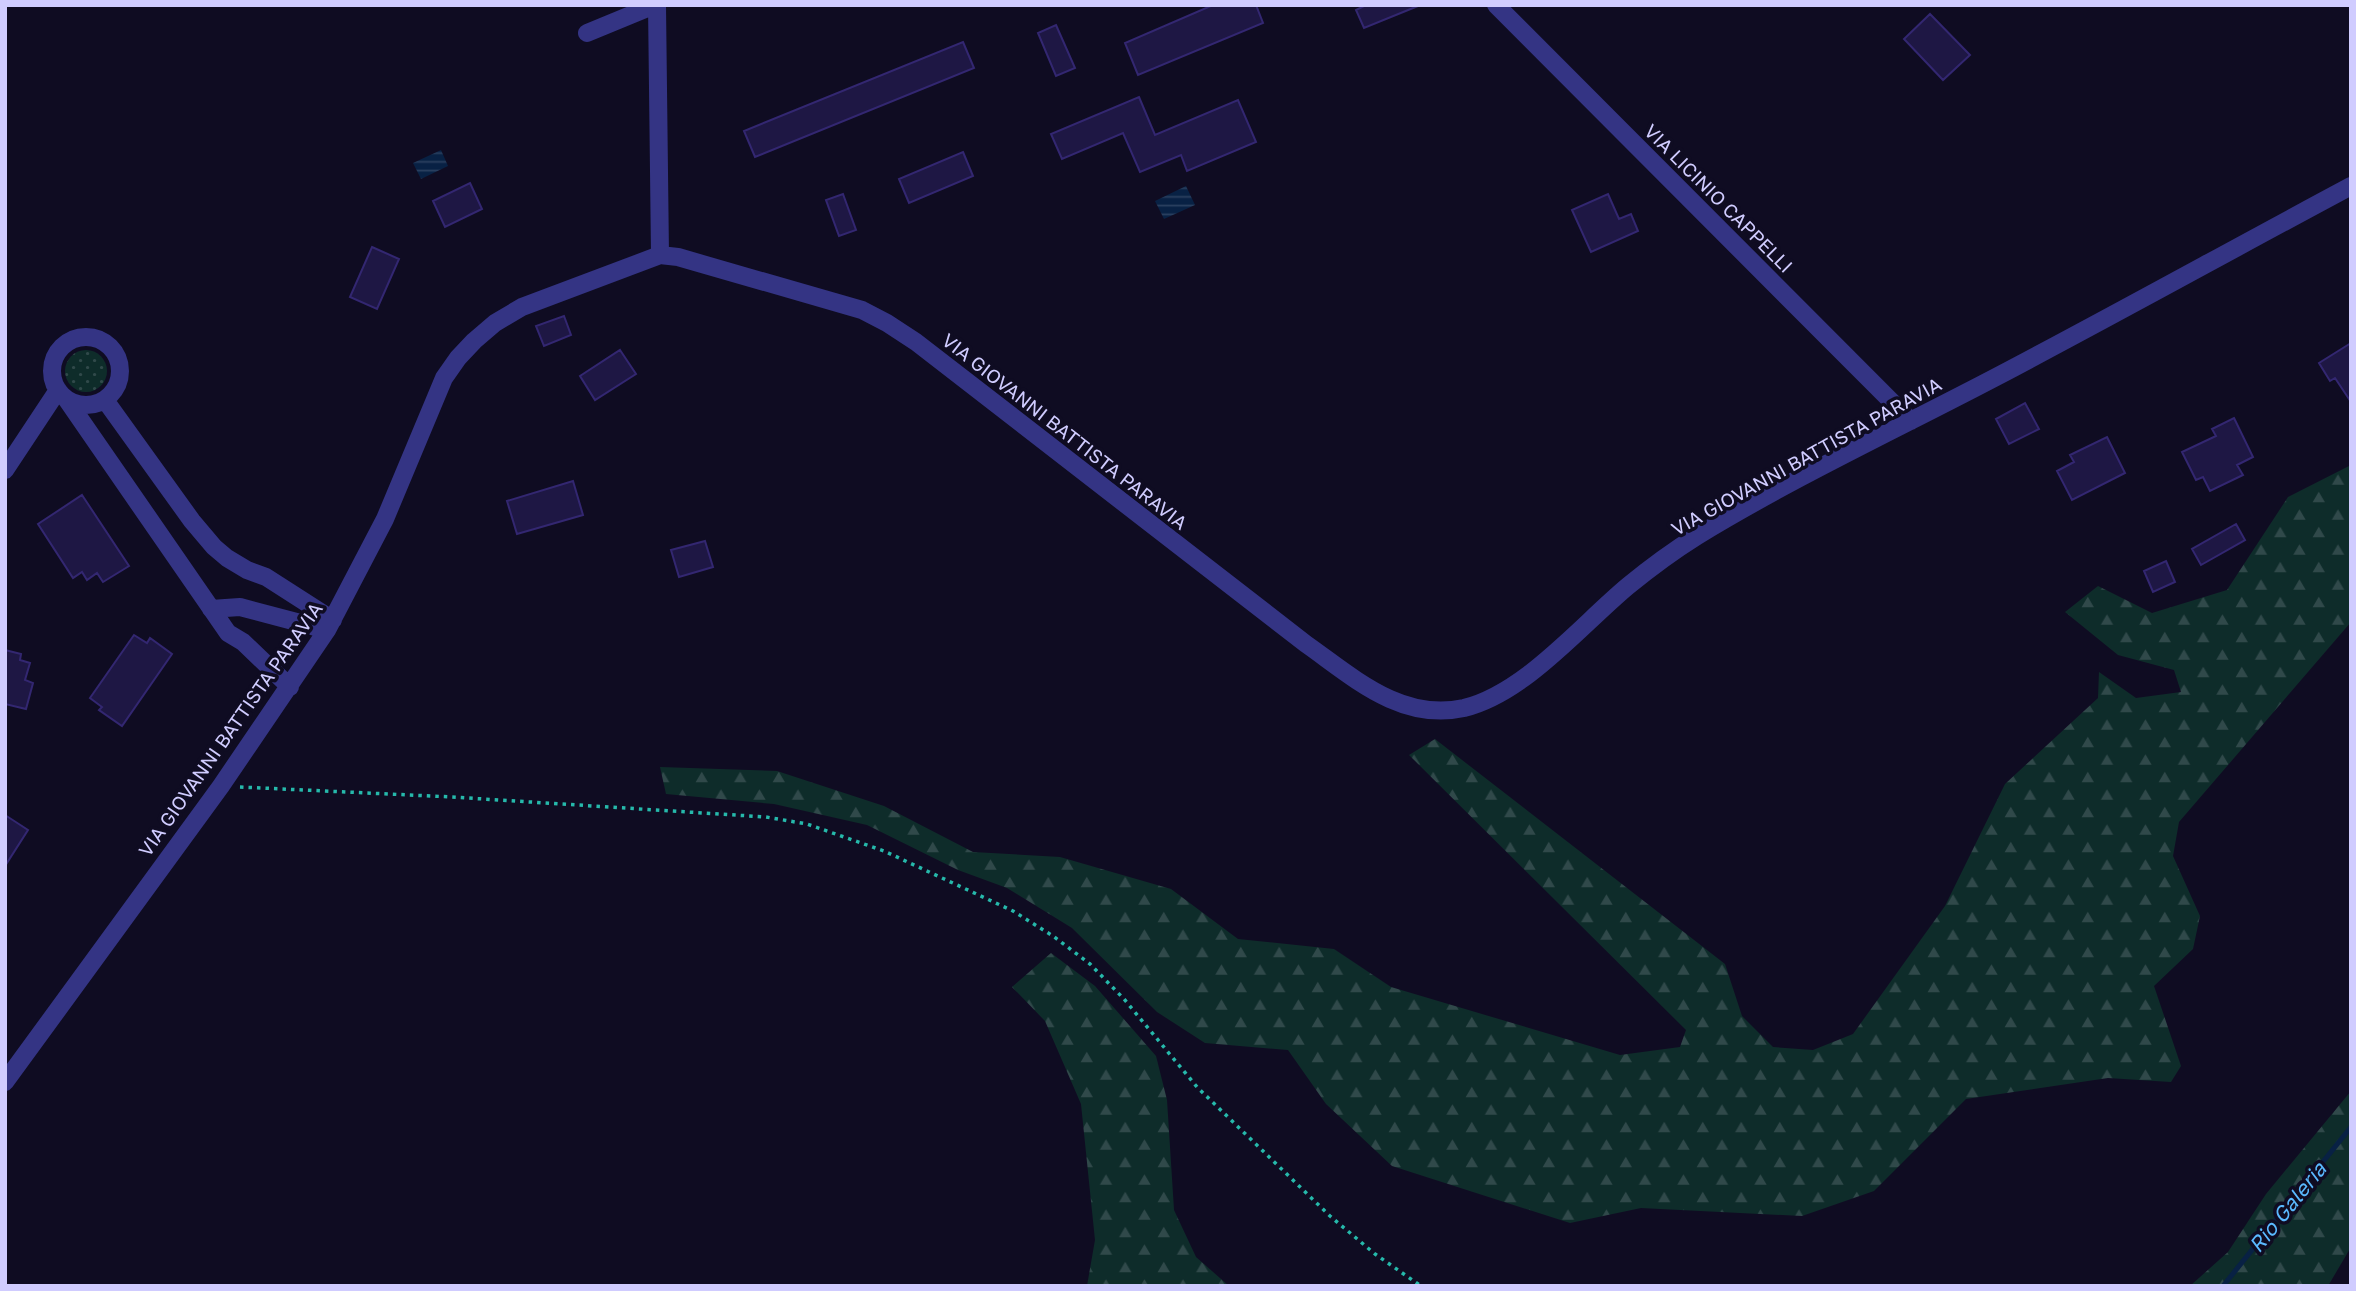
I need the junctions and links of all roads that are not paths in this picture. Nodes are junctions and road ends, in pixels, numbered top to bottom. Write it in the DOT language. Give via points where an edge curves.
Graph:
graph roads {
  1 [pos="656,5"];
  2 [pos="1496,5"];
  3 [pos="587,33"];
  4 [pos="2351,186"];
  5 [pos="660,255"];
  6 [pos="63,395"];
  7 [pos="105,400"];
  8 [pos="1911,421"];
  9 [pos="5,470"];
  10 [pos="211,609"];
  11 [pos="330,625"];
  12 [pos="290,687"];
  13 [pos="8,1072"];
  1 -- 3 [label="street"];
  1 -- 5 [label="street"];
  2 -- 8 [label="street, VIA LICINIO CAPPELLI"];
  4 -- 8 [label="street, VIA GIOVANNI BATTISTA PARAVIA"];
  5 -- 8 [label="street, VIA GIOVANNI BATTISTA PARAVIA" via="769,282 862,310 887,323 1368,689 1421,709 1459,709 1493,698 1551,656 1627,586 1697,536"];
  5 -- 11 [label="street, VIA GIOVANNI BATTISTA PARAVIA" via="522,307 495,323 458,358 436,397 385,519"];
  6 -- 7 [label="street" via="79,405"];
  6 -- 7 [label="street" via="53,378 58,352 80,338 93,338 105,343 120,365 114,391"];
  6 -- 9 [label="street"];
  6 -- 10 [label="street"];
  7 -- 11 [label="street" via="214,547 266,577"];
  10 -- 11 [label="street" via="240,607"];
  10 -- 12 [label="street" via="228,633"];
  11 -- 12 [label="street, VIA GIOVANNI BATTISTA PARAVIA"];
  12 -- 13 [label="street, VIA GIOVANNI BATTISTA PARAVIA"];
}
